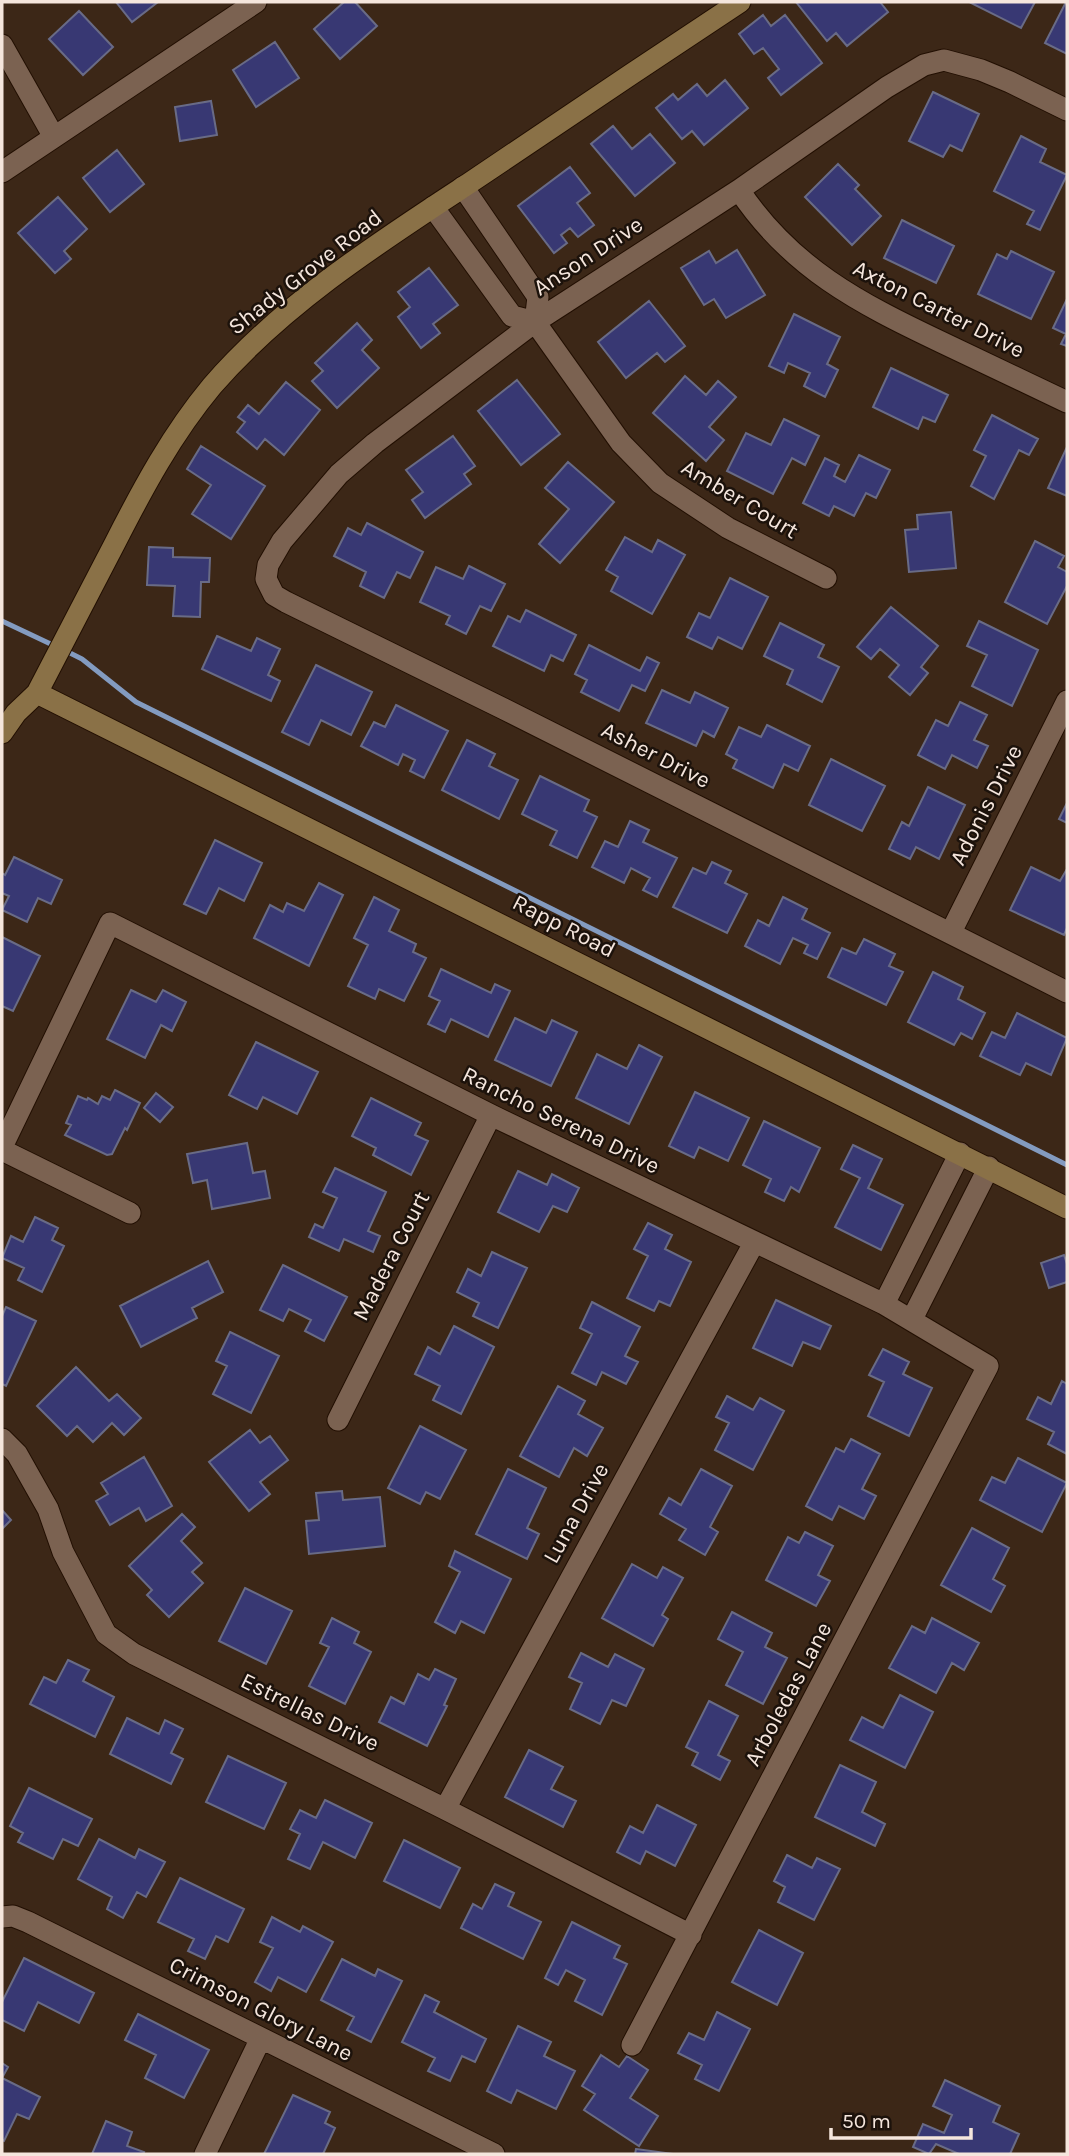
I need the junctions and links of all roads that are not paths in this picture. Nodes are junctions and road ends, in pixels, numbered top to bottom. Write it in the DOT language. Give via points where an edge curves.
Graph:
graph roads {
  1 [pos="256,2"];
  2 [pos="740,2"];
  3 [pos="2,45"];
  4 [pos="1067,110"];
  5 [pos="54,136"];
  6 [pos="2,172"];
  7 [pos="463,187"];
  8 [pos="739,190"];
  9 [pos="433,207"];
  10 [pos="535,322"];
  11 [pos="1067,402"];
  12 [pos="282,541"];
  13 [pos="826,578"];
  14 [pos="37,693"];
  15 [pos="1067,702"];
  16 [pos="2,733"];
  17 [pos="951,932"];
  18 [pos="1067,992"];
  19 [pos="491,1115"];
  20 [pos="2,1149"];
  21 [pos="960,1153"];
  22 [pos="989,1167"];
  23 [pos="1067,1208"];
  24 [pos="130,1213"];
  25 [pos="754,1243"];
  26 [pos="884,1304"];
  27 [pos="912,1319"];
  28 [pos="988,1366"];
  29 [pos="338,1420"];
  30 [pos="2,1438"];
  31 [pos="445,1809"];
  32 [pos="2,1917"];
  33 [pos="691,1935"];
  34 [pos="261,2038"];
  35 [pos="632,2045"];
  36 [pos="205,2154"];
  37 [pos="494,2154"];
  1 -- 5 [label="street"];
  2 -- 7 [label="street, Shady Grove Road"];
  3 -- 5 [label="street"];
  4 -- 8 [label="street, Anson Drive" via="1010,82 944,60 924,65 887,87"];
  5 -- 6 [label="street"];
  7 -- 9 [label="street, Shady Grove Road"];
  7 -- 10 [label="street" via="538,297"];
  8 -- 10 [label="street, Anson Drive"];
  8 -- 11 [label="street, Axton Carter Drive" via="757,217 799,258 862,304"];
  9 -- 10 [label="street, Amber Court" via="512,316"];
  9 -- 14 [label="street, Shady Grove Road" via="270,327 212,387 154,467"];
  10 -- 12 [label="street, Anson Drive" via="374,443 339,474"];
  10 -- 13 [label="street, Amber Court" via="621,443 660,483 728,528"];
  12 -- 17 [label="street, Asher Drive" via="268,565 266,579 274,594 286,602"];
  14 -- 16 [label="street, Shady Grove Road"];
  14 -- 21 [label="street, Rapp Road"];
  15 -- 17 [label="street, Adonis Drive"];
  17 -- 18 [label="street, Asher Drive"];
  19 -- 20 [label="street, Rancho Serena Drive" via="110,923"];
  19 -- 25 [label="street, Rancho Serena Drive"];
  19 -- 29 [label="street, Madera Court"];
  20 -- 24 [label="street"];
  21 -- 22 [label="street, Rapp Road"];
  21 -- 26 [label="street"];
  22 -- 23 [label="street, Rapp Road"];
  22 -- 27 [label="street"];
  25 -- 26 [label="street, Rancho Serena Drive"];
  25 -- 31 [label="street, Luna Drive"];
  26 -- 27 [label="street, Rancho Serena Drive"];
  27 -- 28 [label="street, Rancho Serena Drive"];
  28 -- 33 [label="street, Arboledas Lane"];
  30 -- 31 [label="street, Estrellas Drive" via="17,1454 48,1509 63,1552 106,1634 134,1654"];
  31 -- 33 [label="street, Estrellas Drive"];
  32 -- 34 [label="street, Crimson Glory Lane" via="28,1922"];
  33 -- 35 [label="street, Arboledas Lane"];
  34 -- 36 [label="street"];
  34 -- 37 [label="street, Crimson Glory Lane"];
}
